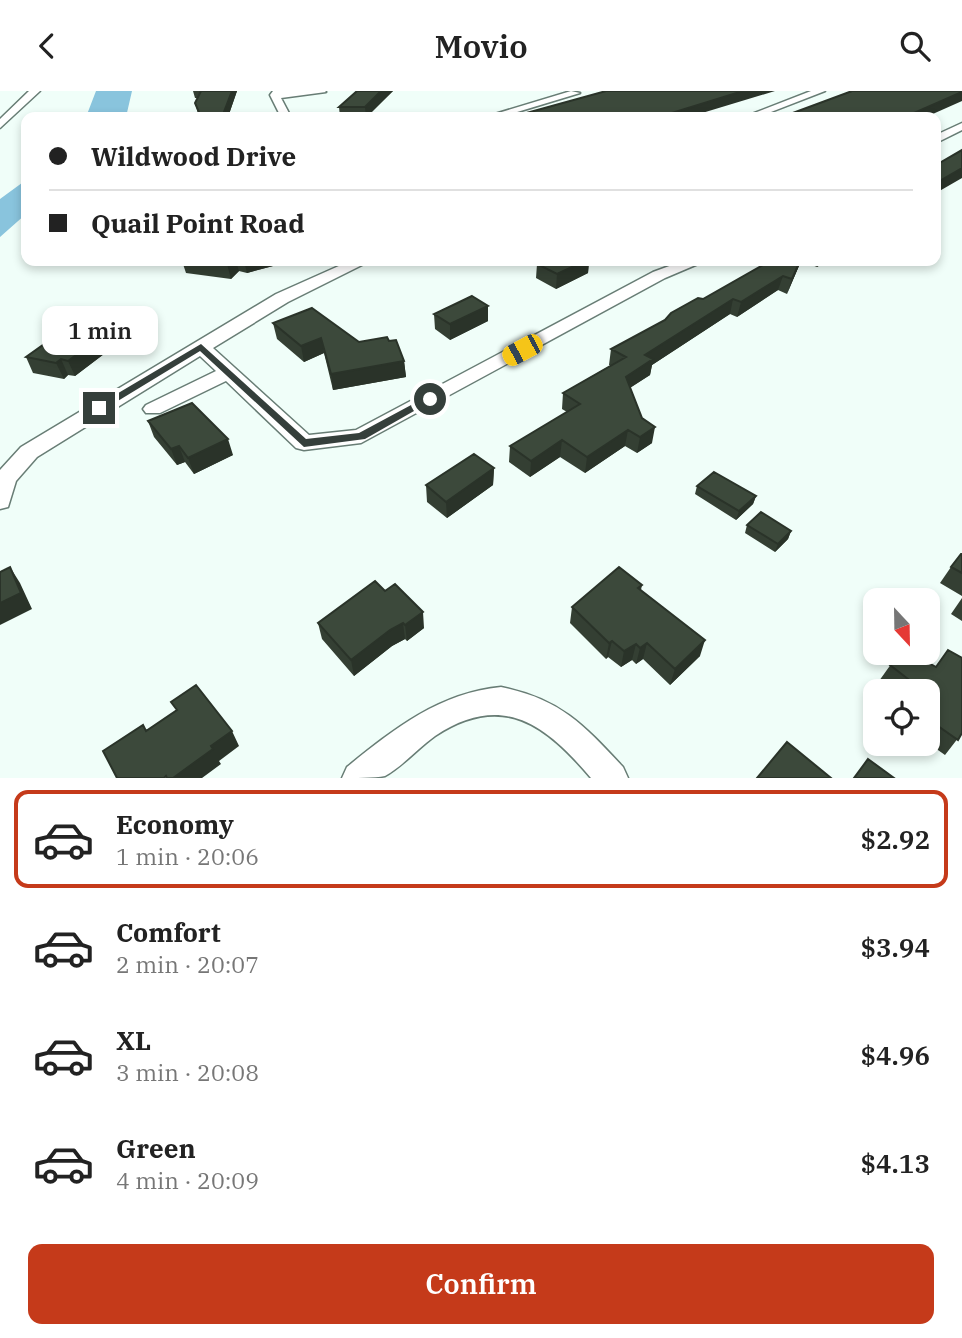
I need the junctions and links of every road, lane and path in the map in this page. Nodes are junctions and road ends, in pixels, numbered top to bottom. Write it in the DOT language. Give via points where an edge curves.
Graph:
graph roads {
  1 [pos="35,91"];
  2 [pos="321,92"];
  3 [pos="812,92"];
  4 [pos="277,93"];
  5 [pos="575,93"];
  6 [pos="284,112"];
  7 [pos="508,112"];
  8 [pos="761,112"];
  9 [pos="0,125"];
  10 [pos="962,126"];
  11 [pos="941,137"];
  12 [pos="350,266"];
  13 [pos="683,266"];
  14 [pos="201,347"];
  15 [pos="228,373"];
  16 [pos="153,409"];
  17 [pos="0,502"];
  18 [pos="358,778"];
  19 [pos="612,778"];
  1 -- 9 [label="street"];
  2 -- 4 [label="street"];
  3 -- 8 [label="street"];
  4 -- 6 [label="street"];
  5 -- 7 [label="street"];
  10 -- 11 [label="street"];
  12 -- 14 [label="street" via="311,282"];
  13 -- 15 [label="street" via="361,436 304,443"];
  14 -- 15 [label="street"];
  14 -- 17 [label="street" via="29,452 5,479"];
  15 -- 16 [label="street"];
  18 -- 19 [label="street" via="440,715 485,701 506,701 555,720"];
}
